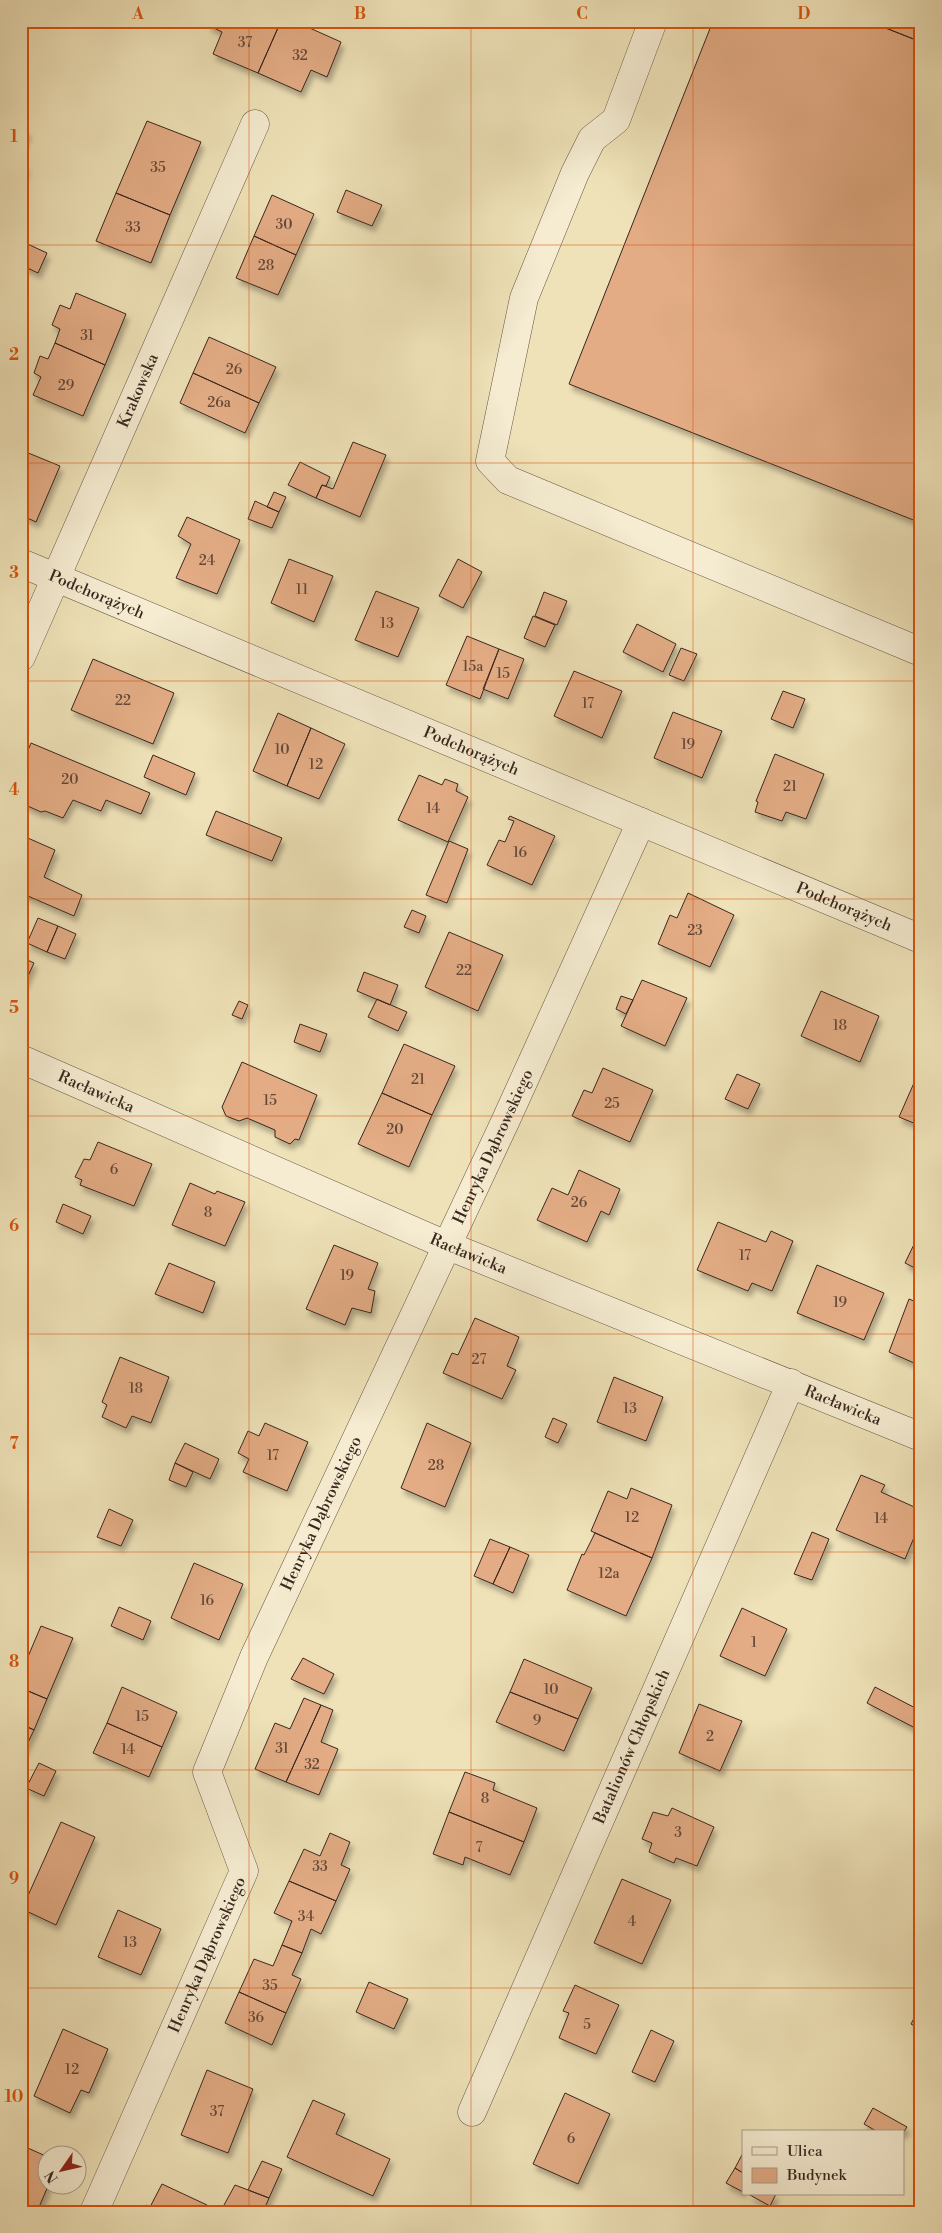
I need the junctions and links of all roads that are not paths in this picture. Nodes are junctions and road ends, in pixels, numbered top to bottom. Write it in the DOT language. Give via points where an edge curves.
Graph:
graph roads {
  1 [pos="653,21"];
  2 [pos="254,124"];
  3 [pos="21,563"];
  4 [pos="55,577"];
  5 [pos="921,652"];
  6 [pos="21,657"];
  7 [pos="641,822"];
  8 [pos="921,939"];
  9 [pos="21,1059"];
  10 [pos="446,1245"];
  11 [pos="791,1383"];
  12 [pos="921,1437"];
  13 [pos="472,2112"];
  14 [pos="94,2212"];
  1 -- 5 [label="street" via="616,120 592,140 575,173 524,298 490,461 508,480"];
  2 -- 4 [label="street, Krakowska"];
  3 -- 4 [label="street, Podchorążych"];
  4 -- 6 [label="street, Krakowska"];
  4 -- 7 [label="street, Podchorążych"];
  7 -- 8 [label="street, Podchorążych"];
  7 -- 10 [label="street, Henryka Dąbrowskiego"];
  9 -- 10 [label="street, Racławicka"];
  10 -- 11 [label="street, Racławicka"];
  10 -- 14 [label="street, Henryka Dąbrowskiego" via="254,1657 207,1772 244,1871"];
  11 -- 12 [label="street, Racławicka"];
  11 -- 13 [label="street, Batalionów Chłopskich"];
}
